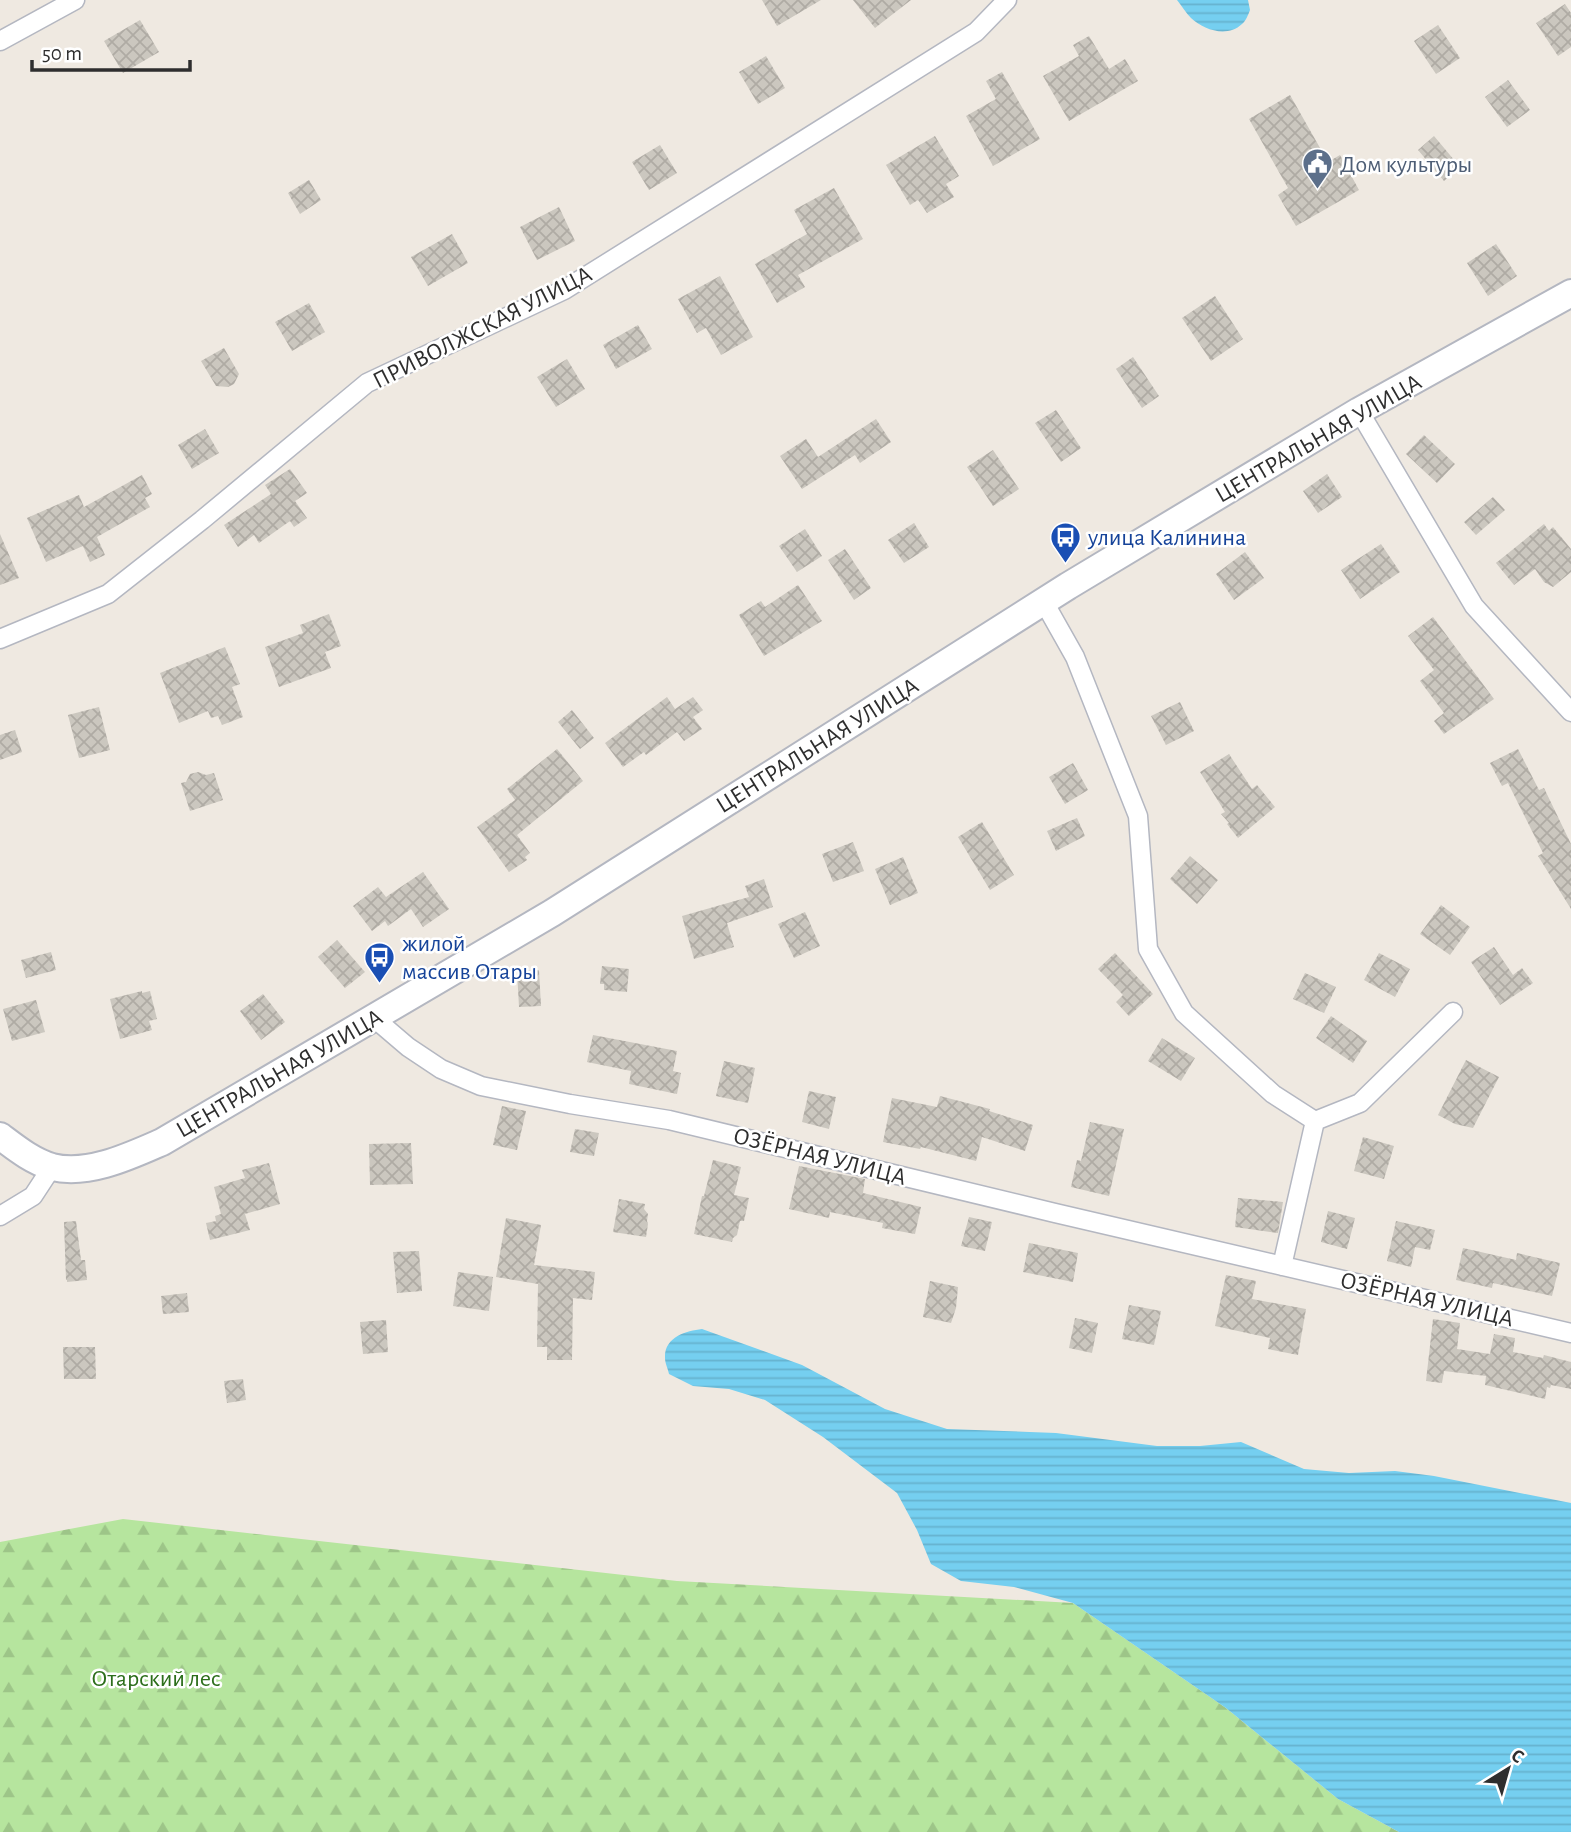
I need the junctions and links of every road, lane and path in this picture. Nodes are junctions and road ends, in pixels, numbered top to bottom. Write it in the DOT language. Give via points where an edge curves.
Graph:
graph roads {
  1 [pos="75,0"];
  2 [pos="1007,0"];
  3 [pos="0,41"];
  4 [pos="1571,293"];
  5 [pos="1359,411"];
  6 [pos="1044,602"];
  7 [pos="0,639"];
  8 [pos="1571,712"];
  9 [pos="1453,1012"];
  10 [pos="374,1018"];
  11 [pos="1315,1121"];
  12 [pos="0,1136"];
  13 [pos="52,1167"];
  14 [pos="0,1216"];
  15 [pos="1282,1266"];
  16 [pos="1571,1332"];
  1 -- 3 [label="street"];
  2 -- 7 [label="street, ПРИВОЛЖСКАЯ УЛИЦА" via="976,32 564,290 367,383 108,594"];
  4 -- 5 [label="street, ЦЕНТРАЛЬНАЯ УЛИЦА"];
  5 -- 6 [label="street, ЦЕНТРАЛЬНАЯ УЛИЦА"];
  5 -- 8 [label="street" via="1474,606"];
  6 -- 10 [label="street, ЦЕНТРАЛЬНАЯ УЛИЦА" via="552,913"];
  6 -- 11 [label="street" via="1075,657 1138,816 1148,949 1184,1013 1273,1094"];
  9 -- 11 [label="street" via="1360,1103"];
  10 -- 13 [label="street, ЦЕНТРАЛЬНАЯ УЛИЦА" via="162,1142 119,1161"];
  10 -- 15 [label="street, ОЗЁРНАЯ УЛИЦА" via="440,1069 481,1086 669,1120"];
  11 -- 15 [label="street"];
  12 -- 13 [label="street"];
  13 -- 14 [label="street" via="33,1196"];
  15 -- 16 [label="street, ОЗЁРНАЯ УЛИЦА"];
}
